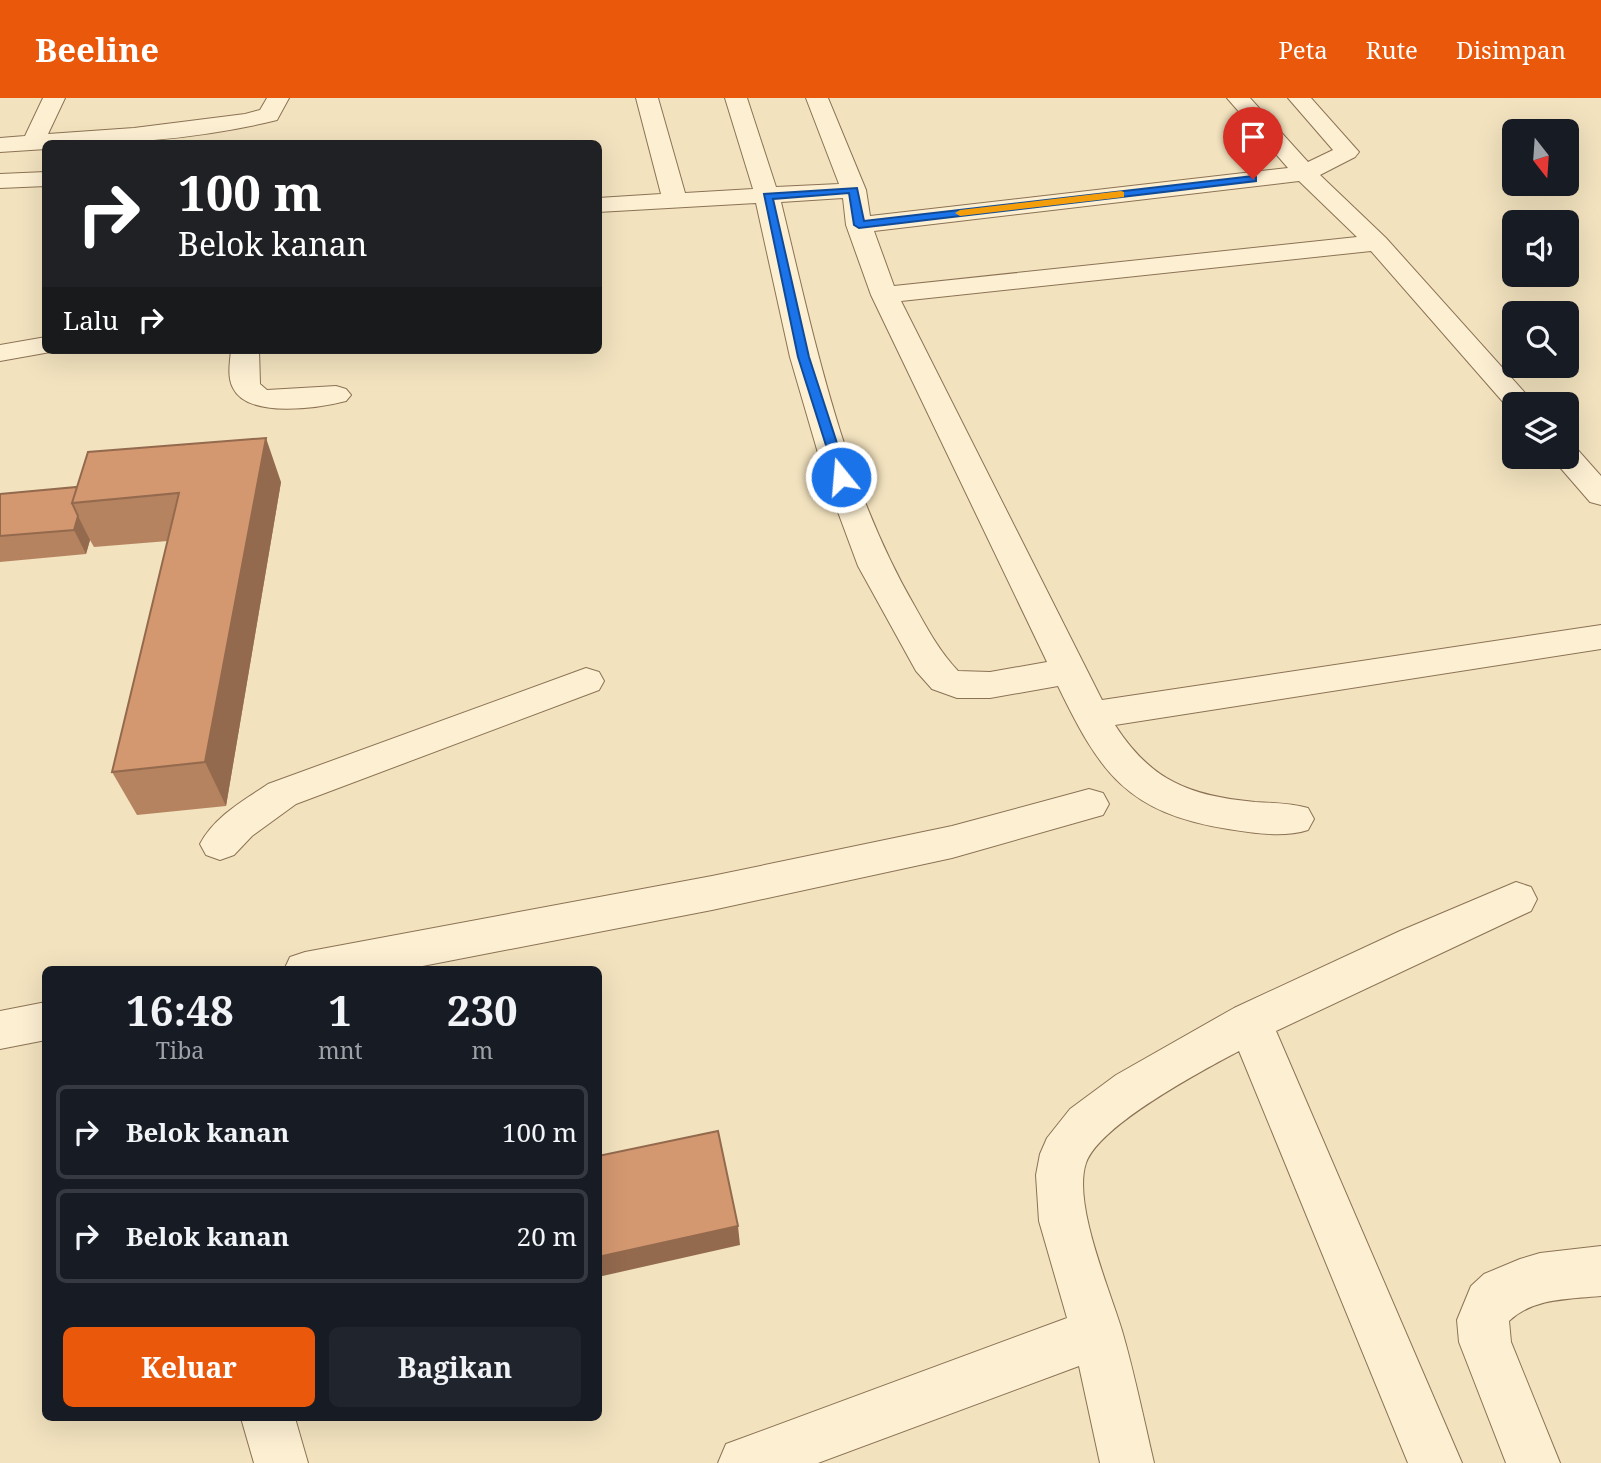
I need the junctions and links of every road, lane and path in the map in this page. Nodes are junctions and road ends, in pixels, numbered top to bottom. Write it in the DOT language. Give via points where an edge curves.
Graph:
graph roads {
  1 [pos="54,98"];
  2 [pos="647,98"];
  3 [pos="736,98"];
  4 [pos="817,98"];
  5 [pos="1238,98"];
  6 [pos="1299,98"];
  7 [pos="191,103"];
  8 [pos="275,116"];
  9 [pos="178,130"];
  10 [pos="57,140"];
  11 [pos="42,141"];
  12 [pos="33,142"];
  13 [pos="0,145"];
  14 [pos="1305,173"];
  15 [pos="42,178"];
  16 [pos="0,181"];
  17 [pos="853,190"];
  18 [pos="767,197"];
  19 [pos="675,200"];
  20 [pos="602,205"];
  21 [pos="859,225"];
  22 [pos="1377,243"];
  23 [pos="884,295"];
  24 [pos="42,346"];
  25 [pos="0,353"];
  26 [pos="245,354"];
  27 [pos="1509,392"];
  28 [pos="335,395"];
  29 [pos="1578,469"];
  30 [pos="1601,495"];
  31 [pos="1601,637"];
  32 [pos="1069,671"];
  33 [pos="586,681"];
  34 [pos="1092,715"];
  35 [pos="1089,804"];
  36 [pos="1294,819"];
  37 [pos="220,844"];
  38 [pos="1516,899"];
  39 [pos="335,966"];
  40 [pos="1250,1021"];
  41 [pos="42,1022"];
  42 [pos="0,1030"];
  43 [pos="1601,1271"];
  44 [pos="1097,1333"];
  45 [pos="269,1421"];
  46 [pos="281,1463"];
  47 [pos="745,1463"];
  48 [pos="1127,1463"];
  49 [pos="1435,1463"];
  50 [pos="1533,1463"];
  1 -- 12 [label="street"];
  2 -- 19 [label="street"];
  3 -- 18 [label="street"];
  4 -- 17 [label="street"];
  5 -- 14 [label="street"];
  6 -- 14 [label="street" via="1347,152"];
  7 -- 9 [label="street"];
  8 -- 9 [label="street"];
  9 -- 10 [label="street"];
  11 -- 12 [label="street"];
  12 -- 13 [label="street"];
  14 -- 21 [label="street"];
  14 -- 22 [label="street"];
  15 -- 16 [label="street"];
  17 -- 18 [label="street"];
  17 -- 21 [label="street"];
  18 -- 19 [label="street"];
  18 -- 32 [label="street" via="804,357 841,477 874,566 929,662 945,680 957,685 990,685"];
  19 -- 20 [label="street"];
  21 -- 23 [label="street"];
  22 -- 23 [label="street"];
  22 -- 27 [label="street"];
  23 -- 32 [label="street"];
  24 -- 25 [label="street"];
  26 -- 28 [label="street" via="246,384 257,398"];
  29 -- 30 [label="street"];
  31 -- 34 [label="street"];
  32 -- 34 [label="street"];
  33 -- 37 [label="street" via="282,794"];
  34 -- 36 [label="street" via="1141,782 1166,797 1245,817"];
  35 -- 39 [label="street" via="952,842 726,891"];
  38 -- 40 [label="street"];
  40 -- 44 [label="street" via="1100,1110 1075,1134 1064,1153 1062,1212"];
  40 -- 49 [label="street"];
  41 -- 42 [label="street"];
  43 -- 50 [label="street" via="1500,1291 1491,1298 1483,1316 1485,1342"];
  44 -- 47 [label="street"];
  44 -- 48 [label="street"];
  45 -- 46 [label="street"];
}
